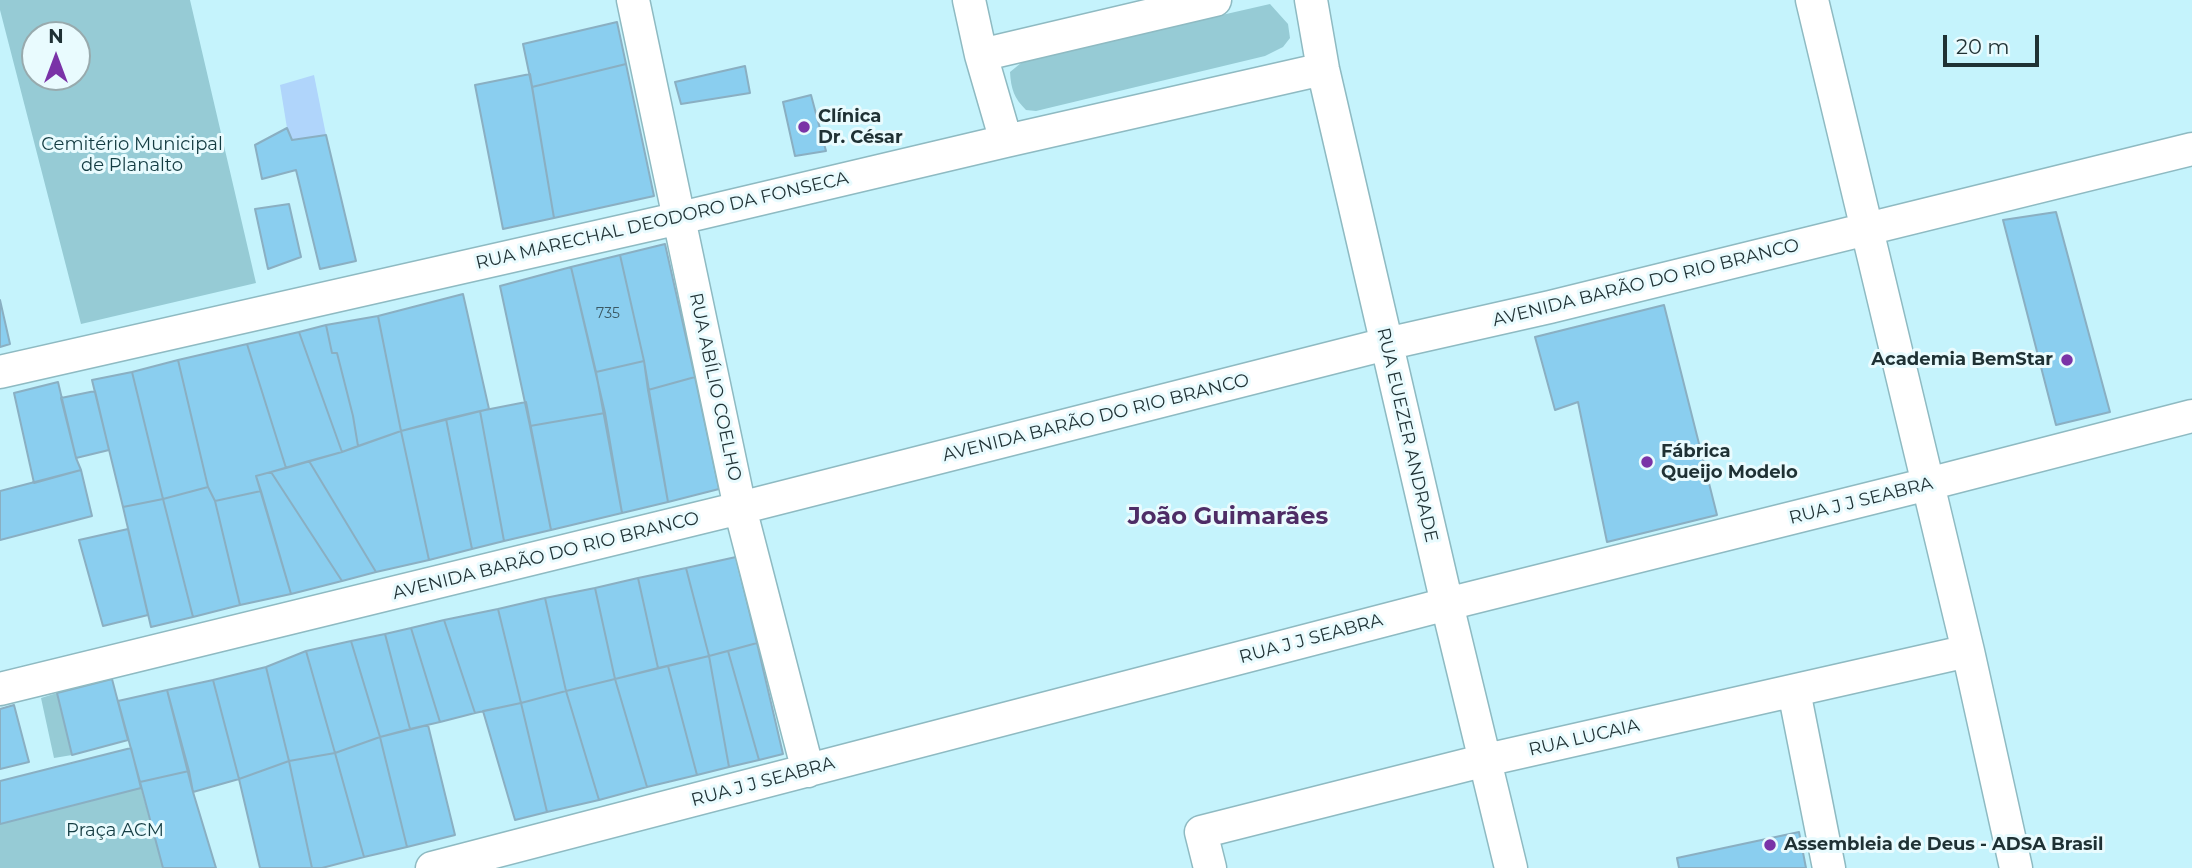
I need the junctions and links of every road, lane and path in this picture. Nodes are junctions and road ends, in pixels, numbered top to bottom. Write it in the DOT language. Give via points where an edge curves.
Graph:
graph roads {
  1 [pos="633,0"];
  2 [pos="969,0"];
  3 [pos="1215,0"];
  4 [pos="1311,0"];
  5 [pos="1812,0"];
  6 [pos="981,55"];
  7 [pos="1323,69"];
  8 [pos="1006,141"];
  9 [pos="2192,149"];
  10 [pos="680,218"];
  11 [pos="1866,229"];
  12 [pos="1386,344"];
  13 [pos="0,372"];
  14 [pos="2192,416"];
  15 [pos="1928,484"];
  16 [pos="740,508"];
  17 [pos="1447,604"];
  18 [pos="1968,651"];
  19 [pos="0,689"];
  20 [pos="1794,691"];
  21 [pos="1486,760"];
  22 [pos="808,771"];
  23 [pos="432,868"];
  24 [pos="1210,868"];
  25 [pos="1511,868"];
  26 [pos="1829,868"];
  27 [pos="2016,868"];
  1 -- 10 [label="street, RUA ABÍLIO COELHO"];
  2 -- 6 [label="street"];
  3 -- 6 [label="street"];
  4 -- 7 [label="street, RUA EUEZER ANDRADE"];
  5 -- 11 [label="street"];
  6 -- 8 [label="street"];
  7 -- 8 [label="street, RUA MARECHAL DEODORO DA FONSECA"];
  7 -- 12 [label="street, RUA EUEZER ANDRADE"];
  8 -- 10 [label="street, RUA MARECHAL DEODORO DA FONSECA"];
  9 -- 11 [label="street, AVENIDA BARÃO DO RIO BRANCO"];
  10 -- 13 [label="street, RUA MARECHAL DEODORO DA FONSECA"];
  10 -- 16 [label="street, RUA ABÍLIO COELHO"];
  11 -- 12 [label="street, AVENIDA BARÃO DO RIO BRANCO"];
  11 -- 15 [label="street"];
  12 -- 16 [label="street, AVENIDA BARÃO DO RIO BRANCO"];
  12 -- 17 [label="street, RUA EUEZER ANDRADE"];
  14 -- 15 [label="street, RUA J J SEABRA"];
  15 -- 17 [label="street, RUA J J SEABRA"];
  15 -- 18 [label="street"];
  16 -- 19 [label="street, AVENIDA BARÃO DO RIO BRANCO"];
  16 -- 22 [label="street, RUA ABÍLIO COELHO"];
  17 -- 21 [label="street, RUA EUEZER ANDRADE"];
  17 -- 22 [label="street, RUA J J SEABRA"];
  18 -- 20 [label="street, RUA LUCAIA"];
  18 -- 27 [label="street"];
  20 -- 21 [label="street, RUA LUCAIA"];
  20 -- 26 [label="street"];
  21 -- 24 [label="street, RUA LUCAIA" via="1201,832"];
  21 -- 25 [label="street, RUA EUEZER ANDRADE"];
  22 -- 23 [label="street, RUA J J SEABRA"];
}
